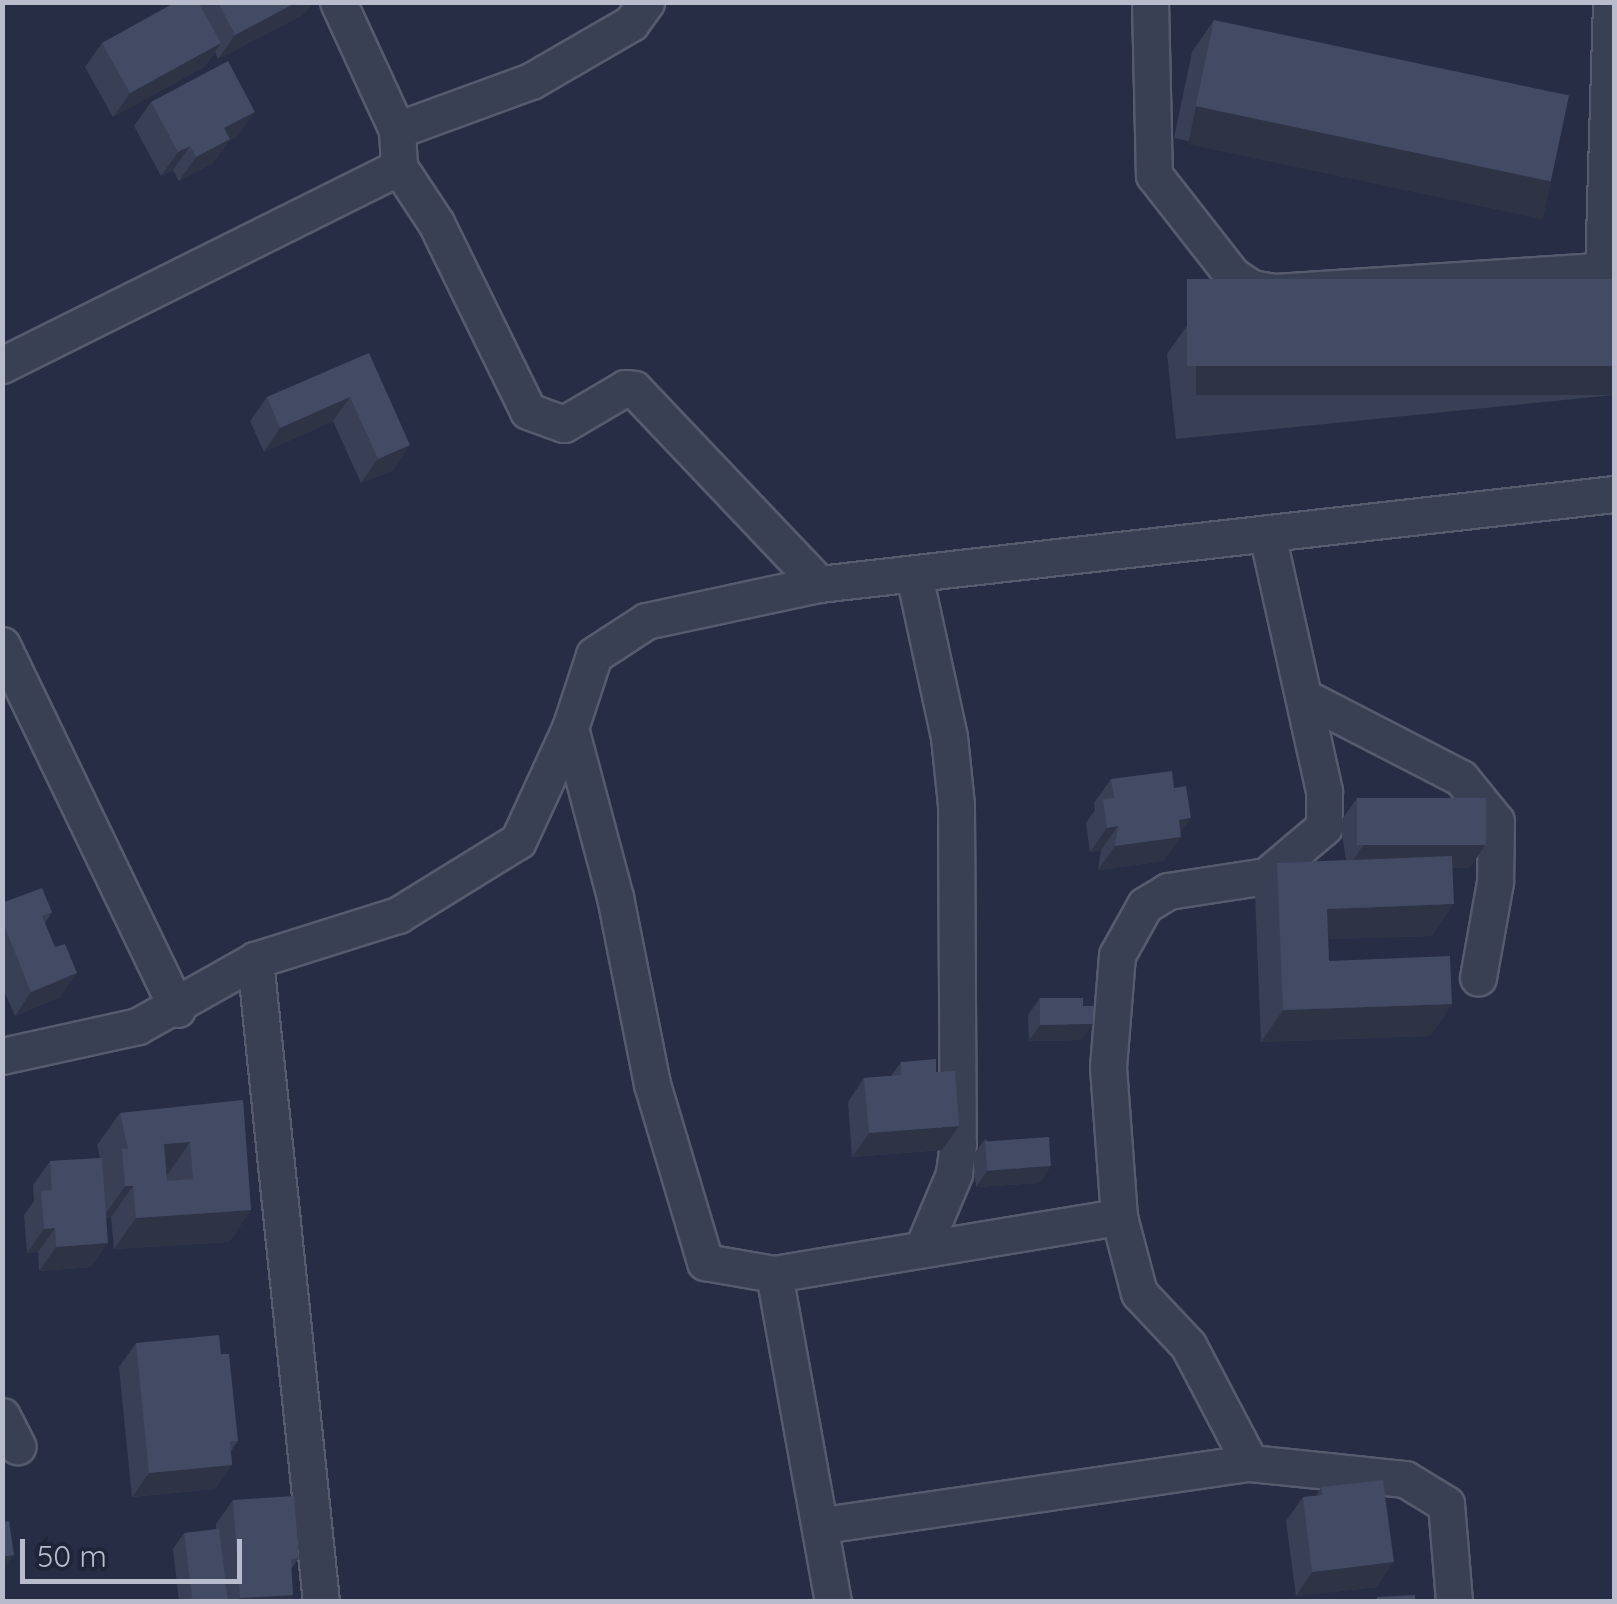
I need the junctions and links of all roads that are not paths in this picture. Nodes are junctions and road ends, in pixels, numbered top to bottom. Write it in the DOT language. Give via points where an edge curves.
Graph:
graph roads {
  1 [pos="338,2"];
  2 [pos="646,2"];
  3 [pos="1150,2"];
  4 [pos="1611,2"];
  5 [pos="397,130"];
  6 [pos="399,167"];
  7 [pos="1609,270"];
  8 [pos="2,365"];
  9 [pos="1614,494"];
  10 [pos="1267,533"];
  11 [pos="914,574"];
  12 [pos="819,584"];
  13 [pos="2,645"];
  14 [pos="1306,698"];
  15 [pos="570,728"];
  16 [pos="255,960"];
  17 [pos="1478,977"];
  18 [pos="177,1009"];
  19 [pos="2,1056"];
  20 [pos="1118,1216"];
  21 [pos="924,1244"];
  22 [pos="774,1274"];
  23 [pos="1250,1463"];
  24 [pos="823,1525"];
  25 [pos="321,1602"];
  26 [pos="833,1602"];
  27 [pos="1454,1602"];
  1 -- 5 [label="street"];
  2 -- 5 [label="street" via="631,23 531,82"];
  3 -- 7 [label="street" via="1154,175 1232,275 1250,288 1273,292"];
  4 -- 7 [label="street"];
  5 -- 6 [label="street"];
  6 -- 8 [label="street"];
  6 -- 12 [label="street" via="436,223 528,411 564,424 634,389"];
  9 -- 10 [label="street"];
  10 -- 11 [label="street"];
  10 -- 14 [label="street"];
  11 -- 12 [label="street"];
  11 -- 21 [label="street" via="949,737 956,806 958,1144 954,1174"];
  12 -- 15 [label="street" via="646,621 610,640 581,680"];
  13 -- 18 [label="street"];
  14 -- 17 [label="street" via="1461,778 1496,820 1495,882"];
  14 -- 20 [label="street" via="1324,827 1266,876 1168,891 1144,905 1118,955 1108,1067"];
  15 -- 16 [label="street" via="518,841 398,915"];
  15 -- 22 [label="street" via="699,1256 714,1266"];
  16 -- 18 [label="street"];
  16 -- 25 [label="street"];
  18 -- 19 [label="street" via="138,1026"];
  20 -- 21 [label="street"];
  20 -- 23 [label="street" via="1139,1293 1188,1345"];
  21 -- 22 [label="street"];
  22 -- 24 [label="street"];
  23 -- 24 [label="street"];
  23 -- 27 [label="street" via="1405,1479 1428,1488 1446,1504"];
  24 -- 26 [label="street"];
}
